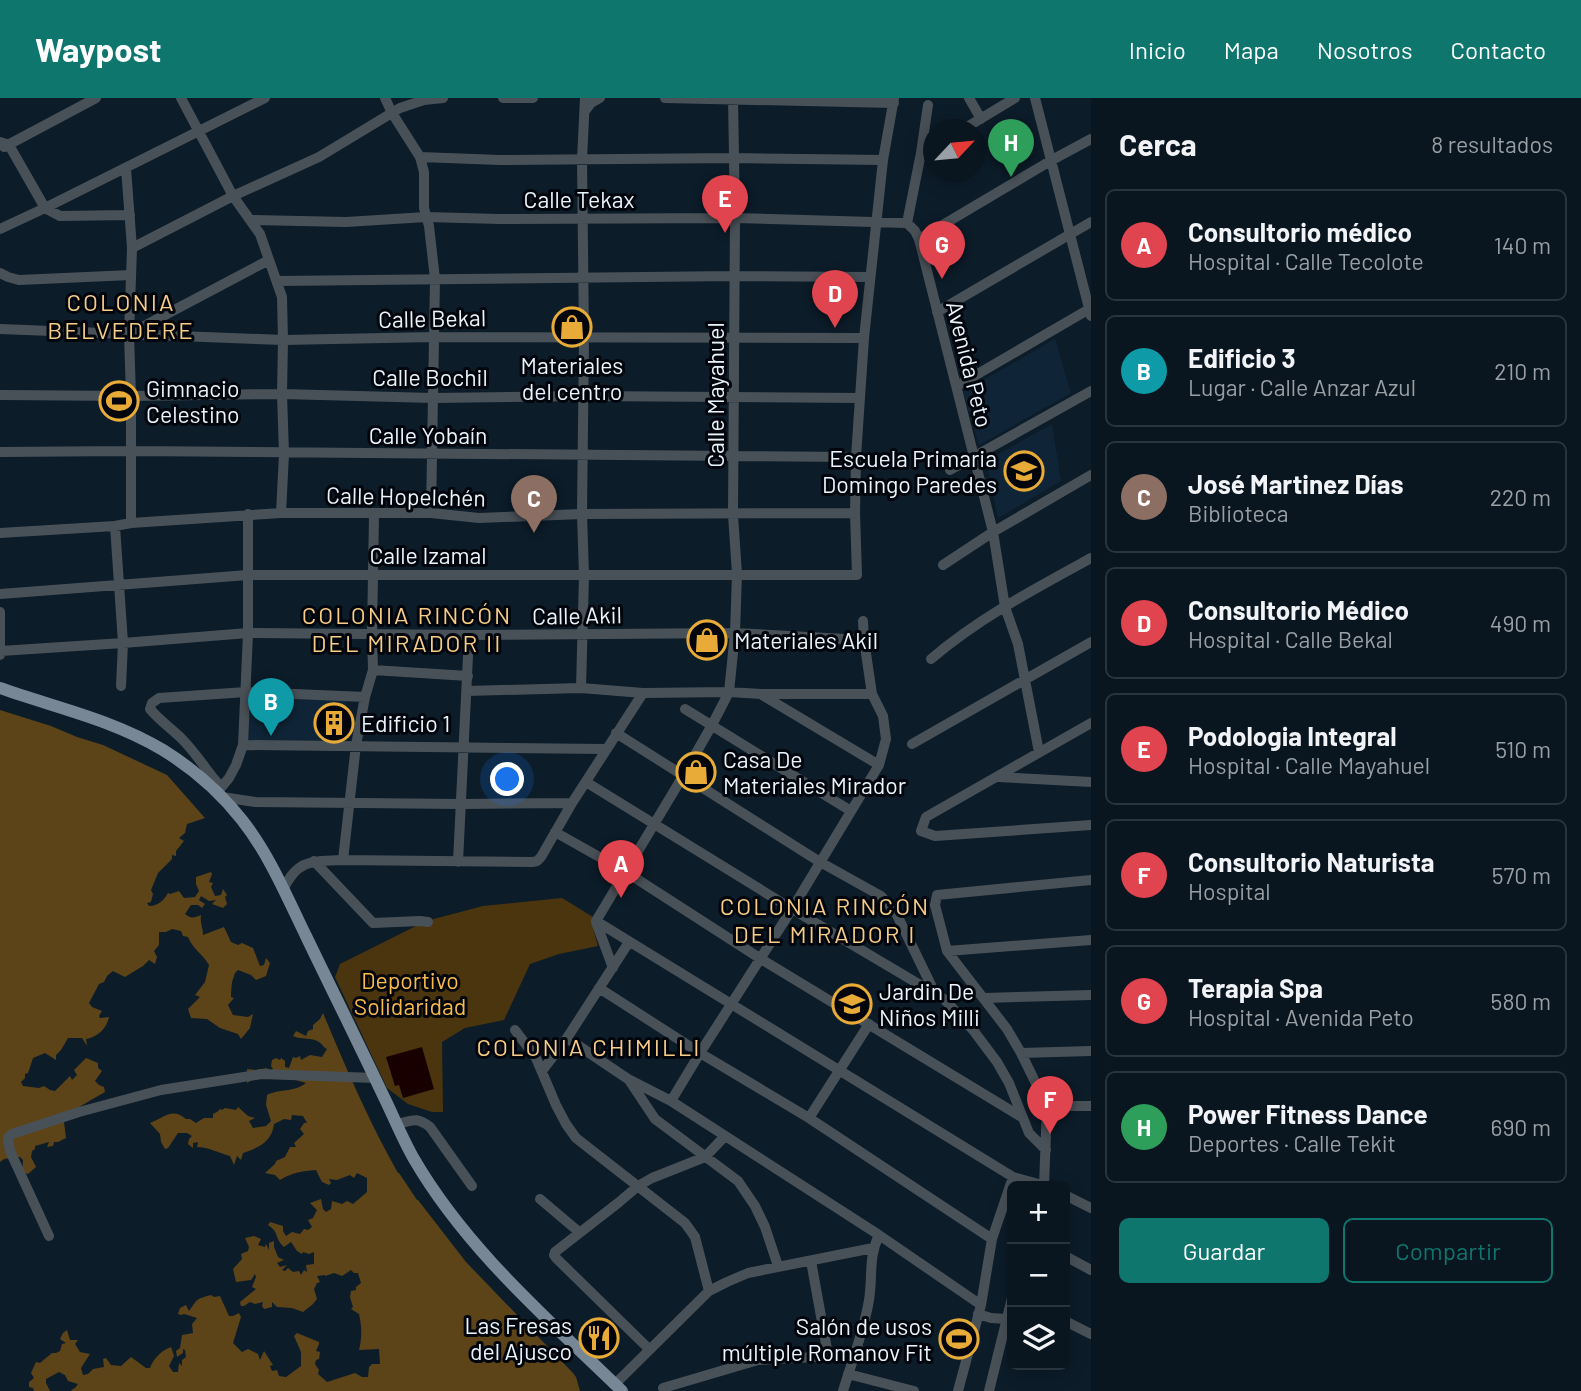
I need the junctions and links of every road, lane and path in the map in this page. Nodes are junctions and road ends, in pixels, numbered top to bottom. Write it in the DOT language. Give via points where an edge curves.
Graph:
graph roads {
  1 [pos="96,98"];
  2 [pos="181,98"];
  3 [pos="265,98"];
  4 [pos="385,98"];
  5 [pos="443,98"];
  6 [pos="503,98"];
  7 [pos="533,98"];
  8 [pos="585,98"];
  9 [pos="600,98"];
  10 [pos="665,98"];
  11 [pos="733,98"];
  12 [pos="969,98"];
  13 [pos="1015,98"];
  14 [pos="1034,98"];
  15 [pos="894,101"];
  16 [pos="928,106"];
  17 [pos="584,112"];
  18 [pos="392,113"];
  19 [pos="981,119"];
  20 [pos="199,131"];
  21 [pos="1091,139"];
  22 [pos="3,145"];
  23 [pos="921,153"];
  24 [pos="420,157"];
  25 [pos="734,158"];
  26 [pos="582,159"];
  27 [pos="883,160"];
  28 [pos="1052,160"];
  29 [pos="126,168"];
  30 [pos="233,196"];
  31 [pos="45,208"];
  32 [pos="130,215"];
  33 [pos="426,217"];
  34 [pos="582,218"];
  35 [pos="735,218"];
  36 [pos="251,220"];
  37 [pos="877,221"];
  38 [pos="1091,222"];
  39 [pos="907,223"];
  40 [pos="0,229"];
  41 [pos="1071,233"];
  42 [pos="919,239"];
  43 [pos="132,248"];
  44 [pos="269,260"];
  45 [pos="0,273"];
  46 [pos="131,275"];
  47 [pos="734,276"];
  48 [pos="583,277"];
  49 [pos="870,278"];
  50 [pos="435,279"];
  51 [pos="277,281"];
  52 [pos="1090,311"];
  53 [pos="937,312"];
  54 [pos="0,329"];
  55 [pos="129,335"];
  56 [pos="435,337"];
  57 [pos="584,337"];
  58 [pos="734,337"];
  59 [pos="864,338"];
  60 [pos="283,340"];
  61 [pos="957,386"];
  62 [pos="1091,391"];
  63 [pos="282,394"];
  64 [pos="0,395"];
  65 [pos="131,396"];
  66 [pos="583,396"];
  67 [pos="733,397"];
  68 [pos="433,398"];
  69 [pos="860,398"];
  70 [pos="131,452"];
  71 [pos="0,453"];
  72 [pos="284,454"];
  73 [pos="433,454"];
  74 [pos="734,455"];
  75 [pos="583,456"];
  76 [pos="974,456"];
  77 [pos="856,457"];
  78 [pos="950,470"];
  79 [pos="1091,475"];
  80 [pos="281,513"];
  81 [pos="431,513"];
  82 [pos="855,513"];
  83 [pos="248,514"];
  84 [pos="374,514"];
  85 [pos="582,514"];
  86 [pos="733,514"];
  87 [pos="131,523"];
  88 [pos="115,526"];
  89 [pos="993,532"];
  90 [pos="0,533"];
  91 [pos="1091,558"];
  92 [pos="943,565"];
  93 [pos="737,574"];
  94 [pos="248,575"];
  95 [pos="373,575"];
  96 [pos="584,575"];
  97 [pos="120,586"];
  98 [pos="0,594"];
  99 [pos="1005,607"];
  100 [pos="0,611"];
  101 [pos="863,621"];
  102 [pos="248,633"];
  103 [pos="735,633"];
  104 [pos="372,634"];
  105 [pos="582,634"];
  106 [pos="469,635"];
  107 [pos="864,640"];
  108 [pos="1091,642"];
  109 [pos="123,643"];
  110 [pos="1,653"];
  111 [pos="931,659"];
  112 [pos="373,670"];
  113 [pos="468,676"];
  114 [pos="1026,680"];
  115 [pos="121,686"];
  116 [pos="0,688"];
  117 [pos="581,688"];
  118 [pos="467,691"];
  119 [pos="246,692"];
  120 [pos="729,692"];
  121 [pos="643,693"];
  122 [pos="761,694"];
  123 [pos="872,694"];
  124 [pos="365,697"];
  125 [pos="685,709"];
  126 [pos="1091,723"];
  127 [pos="712,725"];
  128 [pos="616,733"];
  129 [pos="912,744"];
  130 [pos="243,745"];
  131 [pos="356,745"];
  132 [pos="464,747"];
  133 [pos="605,750"];
  134 [pos="1039,752"];
  135 [pos="879,765"];
  136 [pos="683,776"];
  137 [pos="999,777"];
  138 [pos="586,782"];
  139 [pos="1091,782"];
  140 [pos="220,792"];
  141 [pos="255,802"];
  142 [pos="350,803"];
  143 [pos="572,803"];
  144 [pos="461,804"];
  145 [pos="851,811"];
  146 [pos="242,820"];
  147 [pos="655,824"];
  148 [pos="1091,825"];
  149 [pos="555,832"];
  150 [pos="343,860"];
  151 [pos="314,861"];
  152 [pos="458,862"];
  153 [pos="820,862"];
  154 [pos="626,872"];
  155 [pos="1091,881"];
  156 [pos="283,890"];
  157 [pos="792,909"];
  158 [pos="596,921"];
  159 [pos="428,922"];
  160 [pos="1091,940"];
  161 [pos="629,942"];
  162 [pos="947,951"];
  163 [pos="761,959"];
  164 [pos="613,968"];
  165 [pos="599,988"];
  166 [pos="931,993"];
  167 [pos="1091,995"];
  168 [pos="984,998"];
  169 [pos="732,1005"];
  170 [pos="869,1024"];
  171 [pos="515,1031"];
  172 [pos="567,1038"];
  173 [pos="1091,1051"];
  174 [pos="700,1053"];
  175 [pos="1021,1053"];
  176 [pos="542,1071"];
  177 [pos="839,1071"];
  178 [pos="375,1078"];
  179 [pos="628,1079"];
  180 [pos="671,1101"];
  181 [pos="1046,1106"];
  182 [pos="1091,1106"];
  183 [pos="809,1118"];
  184 [pos="1023,1118"];
  185 [pos="398,1124"];
  186 [pos="724,1136"];
  187 [pos="1046,1150"];
  188 [pos="705,1157"];
  189 [pos="1013,1177"];
  190 [pos="1027,1181"];
  191 [pos="1045,1181"];
  192 [pos="472,1186"];
  193 [pos="638,1186"];
  194 [pos="1070,1198"];
  195 [pos="540,1199"];
  196 [pos="1091,1208"];
  197 [pos="579,1232"];
  198 [pos="879,1235"];
  199 [pos="49,1236"];
  200 [pos="992,1239"];
  201 [pos="873,1248"];
  202 [pos="1070,1258"];
  203 [pos="811,1261"];
  204 [pos="778,1266"];
  205 [pos="1091,1269"];
  206 [pos="709,1291"];
  207 [pos="1009,1307"];
  208 [pos="979,1310"];
  209 [pos="1006,1319"];
  210 [pos="1070,1324"];
  211 [pos="1091,1334"];
  212 [pos="649,1349"];
  213 [pos="855,1354"];
  214 [pos="828,1355"];
  215 [pos="848,1374"];
  216 [pos="618,1387"];
  217 [pos="663,1388"];
  218 [pos="843,1391"];
  219 [pos="914,1391"];
  220 [pos="958,1391"];
  221 [pos="989,1391"];
  1 -- 22 [label="street"];
  2 -- 20 [label="street"];
  3 -- 20 [label="street"];
  4 -- 18 [label="street"];
  5 -- 18 [label="street" via="407,104"];
  6 -- 7 [label="street"];
  8 -- 17 [label="street"];
  9 -- 17 [label="street"];
  10 -- 11 [label="street"];
  11 -- 15 [label="street"];
  11 -- 25 [label="street, Calle Mayahuel"];
  12 -- 19 [label="street"];
  13 -- 19 [label="street"];
  14 -- 28 [label="street"];
  15 -- 27 [label="street"];
  16 -- 23 [label="street"];
  17 -- 26 [label="street"];
  18 -- 24 [label="street"];
  18 -- 30 [label="street" via="319,157"];
  20 -- 29 [label="street"];
  20 -- 30 [label="street"];
  21 -- 28 [label="street"];
  22 -- 31 [label="street"];
  23 -- 39 [label="street"];
  24 -- 26 [label="street"];
  24 -- 33 [label="street"];
  25 -- 26 [label="street"];
  25 -- 27 [label="street"];
  25 -- 35 [label="street, Calle Mayahuel"];
  26 -- 34 [label="street"];
  27 -- 37 [label="street"];
  28 -- 41 [label="street"];
  28 -- 42 [label="street"];
  29 -- 31 [label="street"];
  29 -- 32 [label="street"];
  30 -- 36 [label="street"];
  30 -- 43 [label="street"];
  31 -- 32 [label="street" via="60,216"];
  31 -- 40 [label="street"];
  32 -- 43 [label="street"];
  33 -- 34 [label="street, Calle Tekax"];
  33 -- 36 [label="street, Calle Tekax" via="346,222"];
  33 -- 50 [label="street"];
  34 -- 35 [label="street, Calle Tekax"];
  34 -- 48 [label="street"];
  35 -- 37 [label="street, Calle Tekax"];
  35 -- 47 [label="street, Calle Mayahuel"];
  36 -- 44 [label="street"];
  37 -- 39 [label="street, Calle Tekax"];
  37 -- 49 [label="street"];
  38 -- 41 [label="street"];
  39 -- 42 [label="street, Avenida Peto"];
  41 -- 52 [label="street"];
  41 -- 53 [label="street"];
  42 -- 53 [label="street, Avenida Peto"];
  43 -- 46 [label="street"];
  44 -- 51 [label="street"];
  44 -- 55 [label="street"];
  45 -- 46 [label="street" via="19,280"];
  46 -- 55 [label="street"];
  47 -- 48 [label="street"];
  47 -- 49 [label="street"];
  47 -- 58 [label="street, Calle Mayahuel"];
  48 -- 50 [label="street"];
  48 -- 57 [label="street"];
  49 -- 59 [label="street"];
  50 -- 51 [label="street"];
  50 -- 56 [label="street"];
  51 -- 60 [label="street"];
  52 -- 61 [label="street"];
  53 -- 61 [label="street, Avenida Peto"];
  54 -- 55 [label="street, Calle Bekal"];
  55 -- 60 [label="street, Calle Bekal"];
  55 -- 65 [label="street"];
  56 -- 57 [label="street, Calle Bekal"];
  56 -- 60 [label="street, Calle Bekal"];
  56 -- 68 [label="street"];
  57 -- 58 [label="street, Calle Bekal"];
  57 -- 66 [label="street"];
  58 -- 59 [label="street, Calle Bekal"];
  58 -- 67 [label="street, Calle Mayahuel"];
  59 -- 69 [label="street"];
  60 -- 63 [label="street"];
  61 -- 76 [label="street, Avenida Peto"];
  62 -- 76 [label="street"];
  63 -- 65 [label="street, Calle Bochil"];
  63 -- 68 [label="street, Calle Bochil"];
  63 -- 72 [label="street"];
  64 -- 65 [label="street, Calle Bochil"];
  65 -- 70 [label="street"];
  66 -- 67 [label="street, Calle Bochil"];
  66 -- 68 [label="street, Calle Bochil"];
  66 -- 75 [label="street"];
  67 -- 69 [label="street, Calle Bochil"];
  67 -- 74 [label="street, Calle Mayahuel"];
  68 -- 73 [label="street"];
  69 -- 77 [label="street"];
  70 -- 71 [label="street, Calle Yobaín"];
  70 -- 72 [label="street, Calle Yobaín"];
  70 -- 87 [label="street"];
  72 -- 73 [label="street, Calle Yobaín"];
  72 -- 80 [label="street"];
  73 -- 75 [label="street, Calle Yobaín"];
  73 -- 81 [label="street"];
  74 -- 75 [label="street, Calle Yobaín"];
  74 -- 77 [label="street, Calle Yobaín"];
  74 -- 86 [label="street, Calle Mayahuel"];
  75 -- 85 [label="street"];
  76 -- 78 [label="street"];
  76 -- 89 [label="street, Avenida Peto"];
  77 -- 82 [label="street"];
  79 -- 89 [label="street"];
  80 -- 83 [label="street, Calle Hopelchén"];
  80 -- 84 [label="street, Calle Hopelchén"];
  81 -- 84 [label="street, Calle Hopelchén"];
  81 -- 85 [label="street, Calle Hopelchén" via="480,518"];
  82 -- 86 [label="street, Calle Hopelchén"];
  82 -- 93 [label="street, Calle Izamal" via="857,575"];
  83 -- 87 [label="street, Calle Hopelchén"];
  83 -- 94 [label="street"];
  84 -- 95 [label="street"];
  85 -- 86 [label="street, Calle Hopelchén"];
  85 -- 96 [label="street"];
  86 -- 93 [label="street, Calle Mayahuel"];
  87 -- 88 [label="street, Calle Hopelchén"];
  88 -- 90 [label="street, Calle Hopelchén"];
  88 -- 97 [label="street"];
  89 -- 92 [label="street"];
  89 -- 99 [label="street, Avenida Peto"];
  91 -- 99 [label="street"];
  93 -- 96 [label="street, Calle Izamal"];
  93 -- 103 [label="street, Calle Mayahuel"];
  94 -- 95 [label="street, Calle Izamal"];
  94 -- 97 [label="street, Calle Izamal"];
  94 -- 102 [label="street"];
  95 -- 96 [label="street, Calle Izamal"];
  95 -- 104 [label="street"];
  96 -- 105 [label="street"];
  97 -- 98 [label="street, Calle Izamal"];
  97 -- 109 [label="street"];
  99 -- 111 [label="street" via="966,630"];
  99 -- 114 [label="street, Avenida Peto"];
  100 -- 110 [label="street"];
  101 -- 107 [label="street"];
  102 -- 104 [label="street, Calle Akil"];
  102 -- 109 [label="street, Calle Akil"];
  102 -- 119 [label="street"];
  103 -- 105 [label="street, Calle Akil"];
  103 -- 107 [label="street, Calle Akil"];
  103 -- 120 [label="street, Calle Mayahuel"];
  104 -- 106 [label="street, Calle Akil"];
  104 -- 112 [label="street"];
  105 -- 106 [label="street, Calle Akil"];
  105 -- 117 [label="street"];
  106 -- 113 [label="street"];
  107 -- 123 [label="street"];
  108 -- 114 [label="street"];
  109 -- 110 [label="street, Calle Akil"];
  109 -- 115 [label="street"];
  112 -- 113 [label="street"];
  112 -- 124 [label="street"];
  113 -- 118 [label="street"];
  114 -- 129 [label="street"];
  114 -- 134 [label="street, Avenida Peto"];
  116 -- 140 [label="main road" via="122,729 162,750"];
  117 -- 118 [label="street"];
  117 -- 121 [label="street"];
  118 -- 132 [label="street"];
  119 -- 124 [label="street"];
  119 -- 130 [label="street"];
  119 -- 140 [label="street" via="159,698 150,709 183,740"];
  120 -- 121 [label="street"];
  120 -- 122 [label="street"];
  120 -- 127 [label="street"];
  121 -- 128 [label="street"];
  122 -- 123 [label="street"];
  122 -- 135 [label="street"];
  123 -- 135 [label="street" via="883,716 886,739"];
  124 -- 131 [label="street"];
  125 -- 127 [label="street"];
  126 -- 134 [label="street"];
  127 -- 136 [label="street"];
  127 -- 145 [label="street"];
  128 -- 133 [label="street"];
  128 -- 136 [label="street"];
  130 -- 131 [label="street"];
  130 -- 140 [label="street"];
  131 -- 132 [label="street"];
  131 -- 142 [label="street"];
  132 -- 133 [label="street"];
  132 -- 144 [label="street"];
  133 -- 138 [label="street"];
  134 -- 137 [label="street"];
  135 -- 145 [label="street"];
  136 -- 147 [label="street"];
  136 -- 153 [label="street"];
  137 -- 139 [label="street"];
  137 -- 148 [label="street" via="926,817 921,831 935,836"];
  138 -- 143 [label="street"];
  138 -- 147 [label="street"];
  140 -- 141 [label="street"];
  140 -- 146 [label="main road"];
  141 -- 142 [label="street"];
  141 -- 146 [label="street"];
  142 -- 144 [label="street"];
  142 -- 150 [label="street"];
  143 -- 144 [label="street"];
  143 -- 149 [label="street"];
  144 -- 152 [label="street"];
  145 -- 153 [label="street"];
  146 -- 156 [label="main road"];
  147 -- 154 [label="street"];
  147 -- 157 [label="street"];
  149 -- 152 [label="street" via="537,861"];
  149 -- 154 [label="street"];
  150 -- 151 [label="street"];
  150 -- 152 [label="street"];
  151 -- 156 [label="street" via="296,869"];
  151 -- 159 [label="street" via="373,923"];
  153 -- 157 [label="street"];
  153 -- 166 [label="street" via="881,895 896,913"];
  154 -- 158 [label="street"];
  154 -- 163 [label="street"];
  155 -- 162 [label="street" via="937,895 935,905"];
  156 -- 178 [label="main road"];
  157 -- 163 [label="street"];
  157 -- 166 [label="street"];
  158 -- 161 [label="street"];
  158 -- 164 [label="street"];
  160 -- 162 [label="street"];
  161 -- 164 [label="street"];
  161 -- 169 [label="street"];
  162 -- 168 [label="street"];
  163 -- 169 [label="street"];
  163 -- 170 [label="street"];
  164 -- 165 [label="street"];
  165 -- 172 [label="street"];
  165 -- 174 [label="street"];
  166 -- 184 [label="street" via="944,999 997,1062"];
  167 -- 168 [label="street"];
  168 -- 175 [label="street"];
  169 -- 174 [label="street"];
  169 -- 177 [label="street"];
  170 -- 177 [label="street"];
  170 -- 184 [label="street"];
  171 -- 176 [label="street"];
  172 -- 176 [label="street"];
  172 -- 179 [label="street"];
  173 -- 175 [label="street"];
  174 -- 180 [label="street"];
  174 -- 183 [label="street"];
  175 -- 181 [label="street"];
  176 -- 193 [label="street" via="576,1138"];
  177 -- 183 [label="street"];
  177 -- 189 [label="street"];
  178 -- 185 [label="main road"];
  178 -- 199 [label="street" via="262,1074 161,1090 12,1134 8,1138 10,1151"];
  179 -- 180 [label="street"];
  179 -- 188 [label="street" via="654,1119"];
  180 -- 186 [label="street"];
  181 -- 182 [label="street"];
  181 -- 187 [label="street"];
  183 -- 200 [label="street"];
  184 -- 187 [label="street" via="1029,1133"];
  185 -- 192 [label="street" via="413,1119 430,1127"];
  185 -- 216 [label="main road" via="414,1159 450,1213 507,1280"];
  186 -- 188 [label="street"];
  186 -- 198 [label="street"];
  187 -- 191 [label="street"];
  188 -- 193 [label="street"];
  188 -- 204 [label="street" via="738,1181 755,1206"];
  189 -- 190 [label="street"];
  189 -- 200 [label="street"];
  193 -- 197 [label="street"];
  193 -- 206 [label="street" via="685,1223 695,1237"];
  194 -- 196 [label="street"];
  195 -- 197 [label="street"];
  197 -- 212 [label="street" via="554,1255"];
  198 -- 201 [label="street"];
  198 -- 208 [label="street"];
  200 -- 208 [label="street"];
  201 -- 203 [label="street"];
  201 -- 213 [label="street" via="869,1300"];
  202 -- 205 [label="street"];
  203 -- 204 [label="street"];
  203 -- 214 [label="street"];
  204 -- 206 [label="street" via="748,1273"];
  206 -- 212 [label="street"];
  207 -- 209 [label="street"];
  208 -- 209 [label="street" via="991,1318"];
  208 -- 220 [label="street"];
  209 -- 221 [label="street"];
  210 -- 211 [label="street"];
  212 -- 216 [label="street"];
  213 -- 214 [label="street"];
  213 -- 215 [label="street"];
  214 -- 217 [label="street" via="758,1360"];
  215 -- 218 [label="street"];
  215 -- 219 [label="street"];
}
